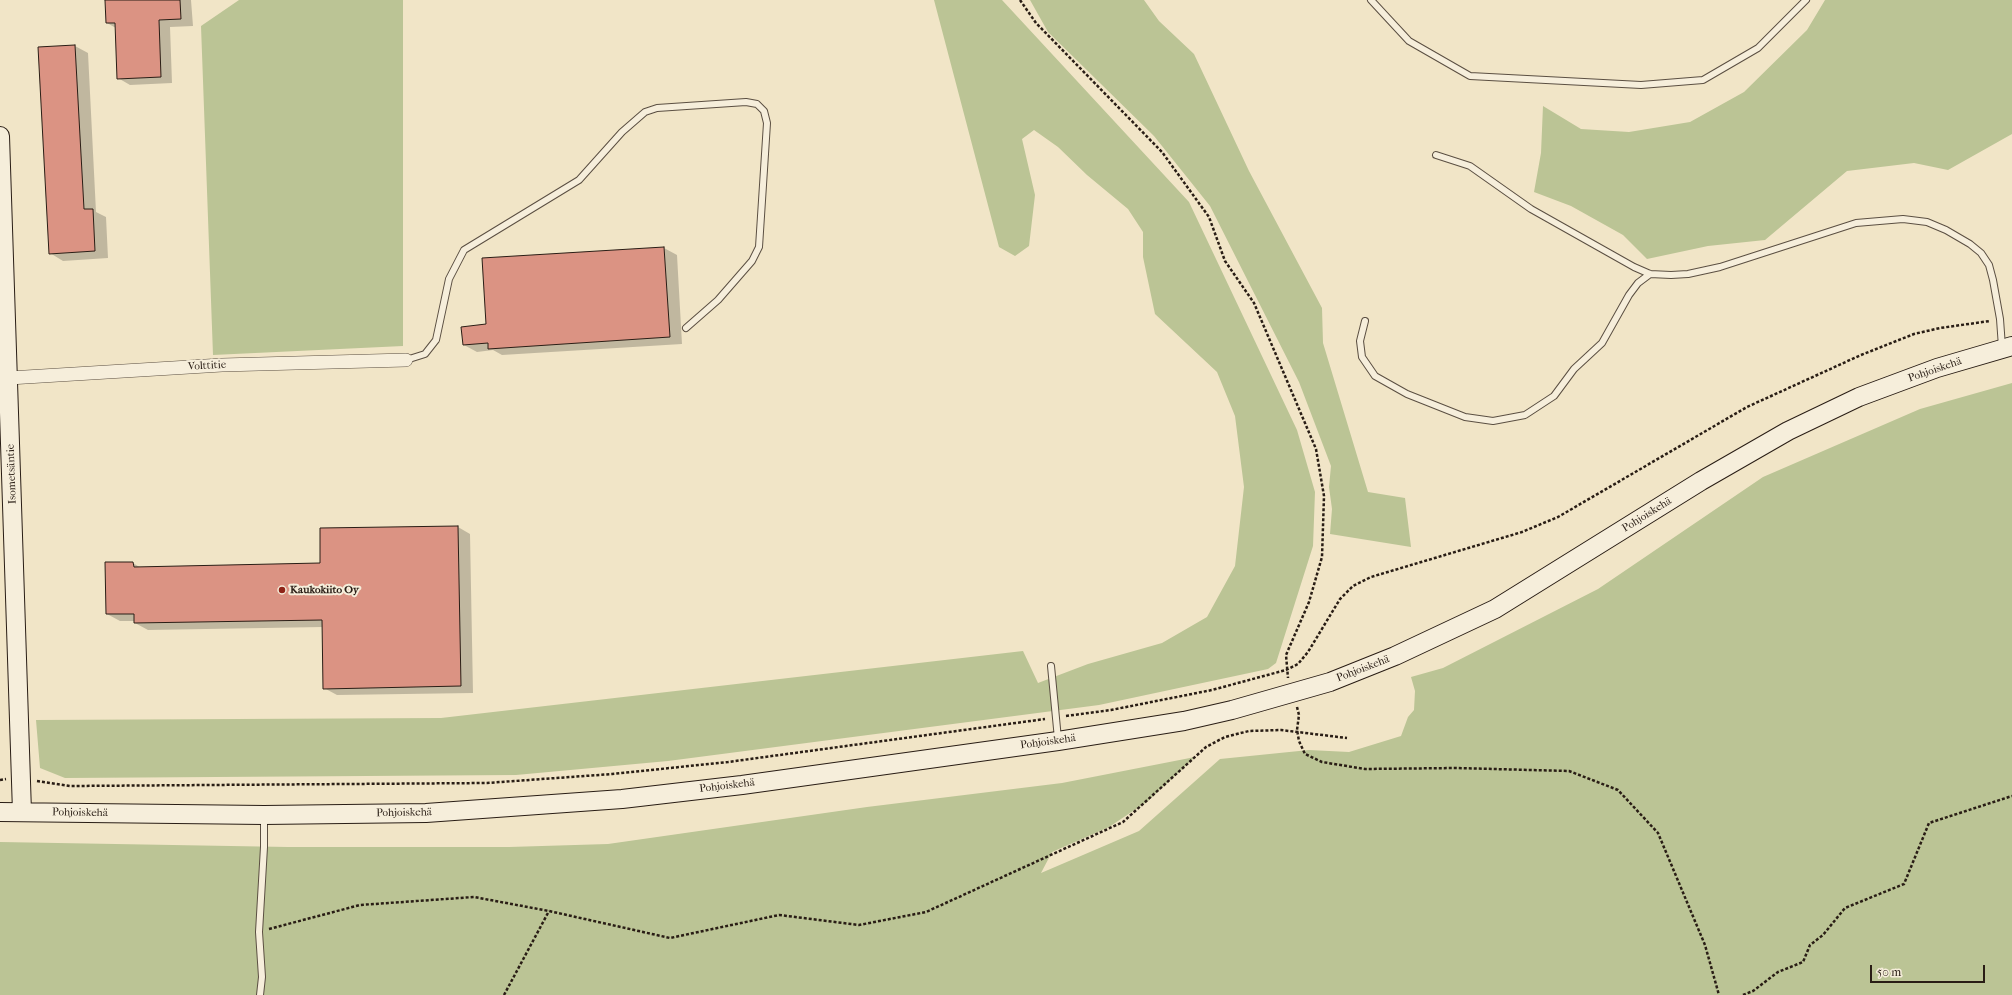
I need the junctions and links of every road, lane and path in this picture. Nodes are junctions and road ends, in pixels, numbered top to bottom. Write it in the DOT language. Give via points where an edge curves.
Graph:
graph roads {
  1 [pos="1020,0"];
  2 [pos="1371,0"];
  3 [pos="1806,0"];
  4 [pos="0,136"];
  5 [pos="1436,155"];
  6 [pos="1650,274"];
  7 [pos="2000,319"];
  8 [pos="1365,321"];
  9 [pos="686,328"];
  10 [pos="2007,347"];
  11 [pos="406,360"];
  12 [pos="4,378"];
  13 [pos="1051,666"];
  14 [pos="1286,670"];
  15 [pos="1057,717"];
  16 [pos="1297,730"];
  17 [pos="1347,738"];
  18 [pos="1058,741"];
  19 [pos="22,779"];
  20 [pos="0,780"];
  21 [pos="2012,796"];
  22 [pos="0,812"];
  23 [pos="22,812"];
  24 [pos="264,815"];
  25 [pos="549,911"];
  26 [pos="259,932"];
  27 [pos="260,995"];
  28 [pos="504,995"];
  29 [pos="1719,995"];
  30 [pos="1743,995"];
  1 -- 14 [label="path" via="1036,23 1162,152 1209,217 1225,261 1254,303 1316,449 1324,496 1322,557 1309,602 1286,655"];
  2 -- 3 [label="lane" via="1409,41 1470,76 1641,86 1703,80 1758,48"];
  4 -- 12 [label="main road, Isometsäntie"];
  5 -- 6 [label="lane" via="1470,166 1531,209"];
  6 -- 7 [label="lane" via="1688,274 1720,267 1856,223 1903,218 1926,222 1946,230 1981,253 1989,265"];
  6 -- 8 [label="lane" via="1638,283 1629,295 1602,343 1574,369 1554,396 1525,415 1493,422 1465,417 1407,394 1375,376 1362,357 1360,341"];
  7 -- 10 [label="lane"];
  7 -- 14 [label="path" via="1914,334 1861,355 1747,407 1558,516 1522,532 1371,577 1353,586 1340,598 1308,652 1298,664"];
  9 -- 11 [label="lane" via="718,300 752,261 759,247 767,124 764,111 757,104 739,102 657,108 645,112 622,132 579,180 464,250 449,279 436,340 425,354"];
  10 -- 18 [label="main road, Pohjoiskehä" via="1937,368 1859,397 1788,432 1701,481 1495,609 1395,656 1330,682 1232,710 1184,721"];
  11 -- 12 [label="street, Volttitie" via="222,365"];
  12 -- 19 [label="main road, Isometsäntie"];
  13 -- 15 [label="lane"];
  14 -- 15 [label="path" via="1212,690 1111,710"];
  15 -- 18 [label="lane"];
  15 -- 19 [label="path" via="728,762 487,783 70,786"];
  16 -- 17 [label="path"];
  16 -- 25 [label="path" via="1249,731 1225,737 1206,747 1123,822 926,912 859,925 779,915 670,938"];
  16 -- 29 [label="path" via="1305,754 1322,762 1365,769 1569,771 1618,790 1658,833 1705,945"];
  18 -- 24 [label="main road, Pohjoiskehä" via="622,799 426,813"];
  19 -- 20 [label="path"];
  19 -- 23 [label="main road, Isometsäntie"];
  21 -- 30 [label="path" via="1929,823 1904,884 1845,908 1810,945 1802,962 1778,972"];
  22 -- 23 [label="main road, Pohjoiskehä"];
  23 -- 24 [label="main road, Pohjoiskehä"];
  24 -- 26 [label="lane"];
  25 -- 26 [label="path" via="474,897 360,906"];
  25 -- 28 [label="path"];
  26 -- 27 [label="lane" via="262,977"];
}
